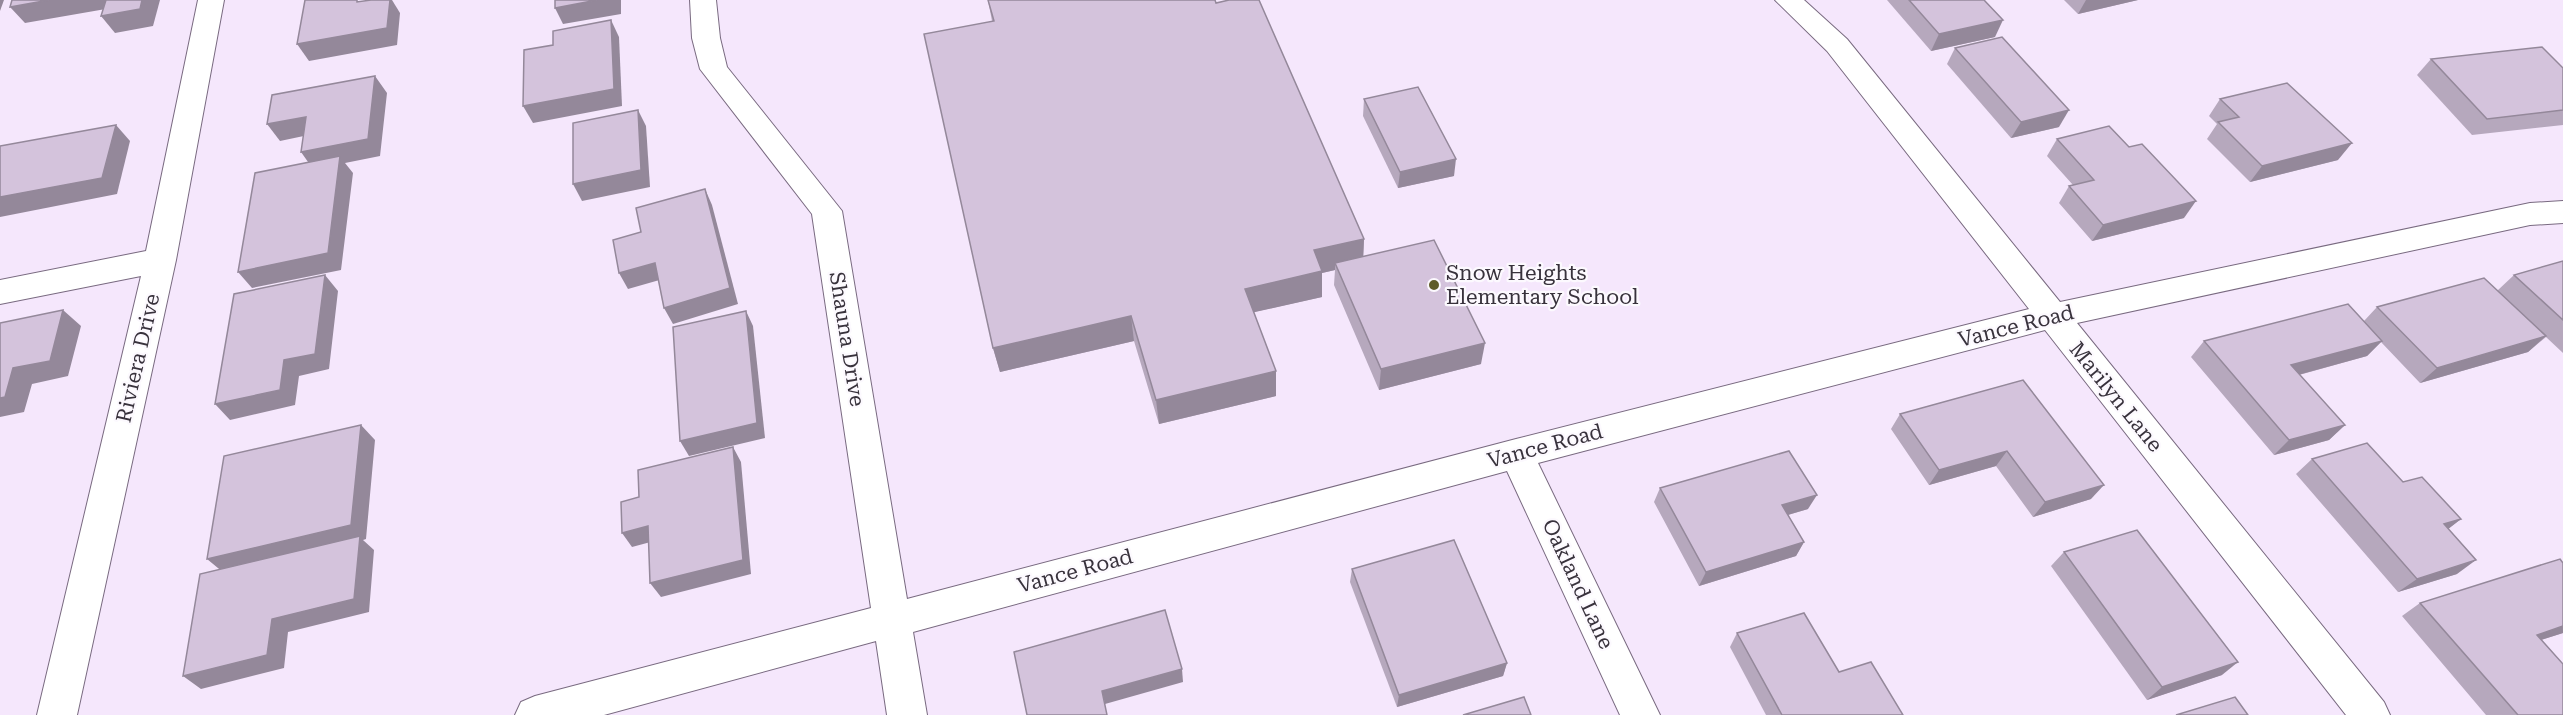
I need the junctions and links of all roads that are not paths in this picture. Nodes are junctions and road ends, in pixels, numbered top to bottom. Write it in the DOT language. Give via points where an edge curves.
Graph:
graph roads {
  1 [pos="211,0"];
  2 [pos="703,0"];
  3 [pos="1788,0"];
  4 [pos="2563,212"];
  5 [pos="160,260"];
  6 [pos="0,292"];
  7 [pos="2052,316"];
  8 [pos="1516,454"];
  9 [pos="892,619"];
  10 [pos="57,715"];
  11 [pos="535,715"];
  12 [pos="907,715"];
  13 [pos="1640,715"];
  14 [pos="2370,715"];
  1 -- 5 [label="street, Riviera Drive"];
  2 -- 9 [label="street, Shauna Drive" via="706,38 714,69 827,211"];
  3 -- 7 [label="street, Marilyn Lane" via="1837,45"];
  4 -- 7 [label="street, Vance Road" via="2530,214"];
  5 -- 6 [label="street"];
  5 -- 10 [label="street, Riviera Drive"];
  7 -- 8 [label="street, Vance Road"];
  7 -- 14 [label="street, Marilyn Lane"];
  8 -- 9 [label="street, Vance Road"];
  8 -- 13 [label="street, Oakland Lane"];
  9 -- 11 [label="street, Vance Road"];
  9 -- 12 [label="street, Shauna Drive"];
}
